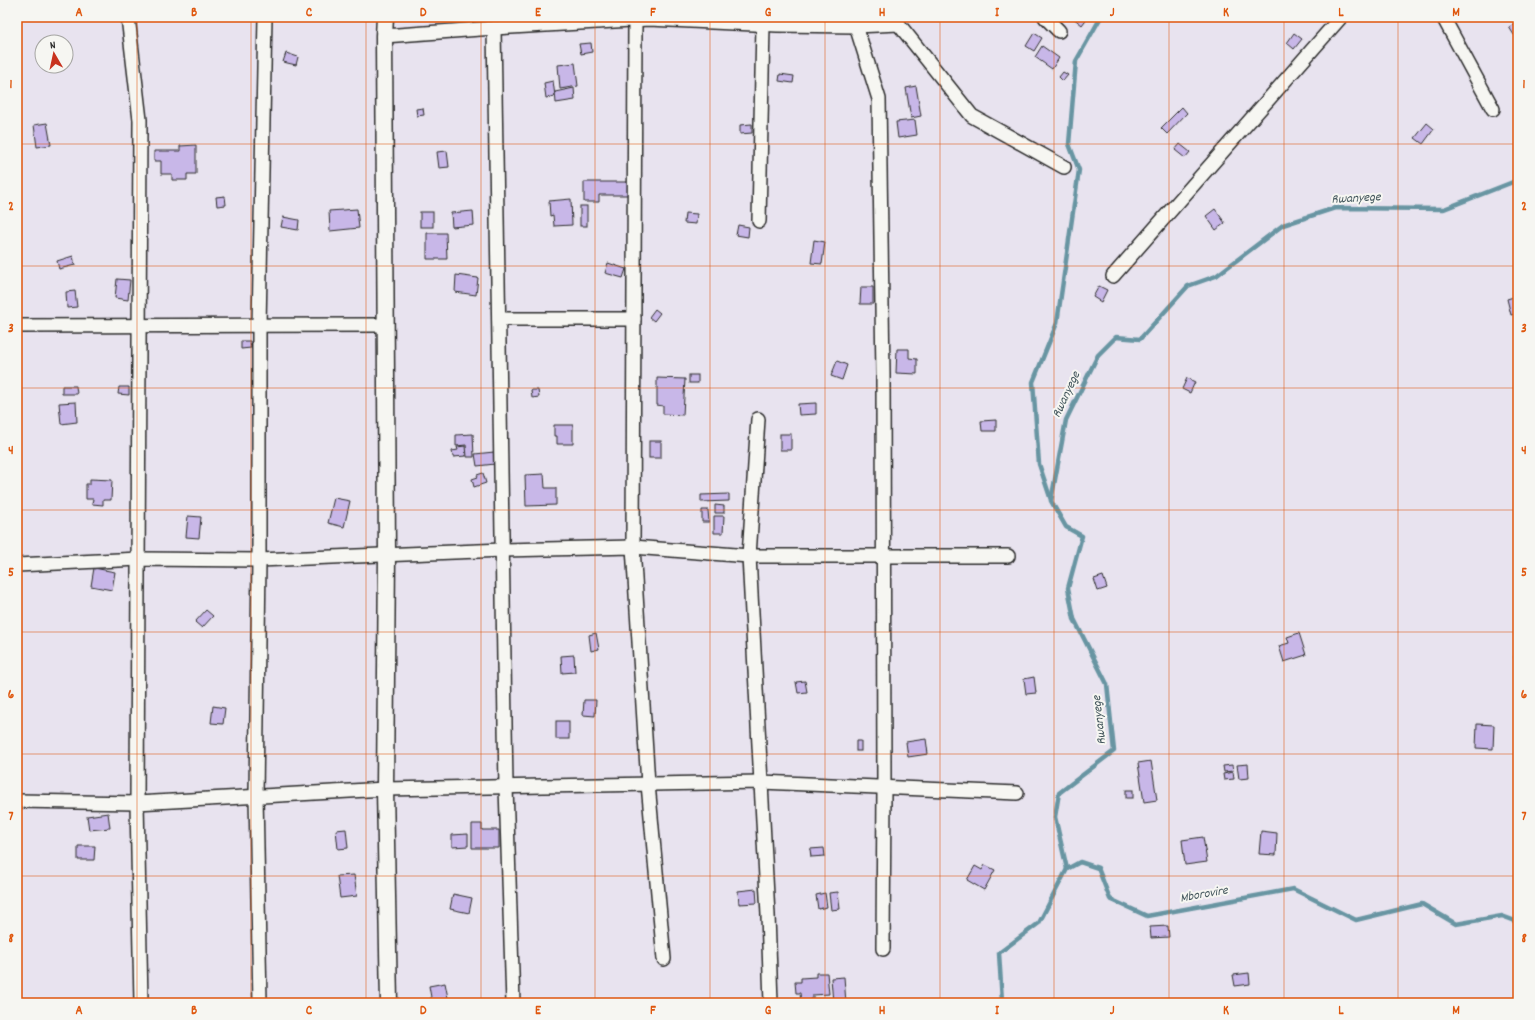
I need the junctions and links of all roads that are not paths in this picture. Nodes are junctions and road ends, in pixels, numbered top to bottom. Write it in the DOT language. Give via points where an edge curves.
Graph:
graph roads {
  1 [pos="128,17"];
  2 [pos="265,17"];
  3 [pos="385,17"];
  4 [pos="1045,17"];
  5 [pos="1341,17"];
  6 [pos="1443,17"];
  7 [pos="649,18"];
  8 [pos="635,20"];
  9 [pos="896,20"];
  10 [pos="777,21"];
  11 [pos="763,25"];
  12 [pos="856,26"];
  13 [pos="494,28"];
  14 [pos="1059,31"];
  15 [pos="384,36"];
  16 [pos="1493,109"];
  17 [pos="1064,167"];
  18 [pos="759,221"];
  19 [pos="1113,276"];
  20 [pos="499,319"];
  21 [pos="634,319"];
  22 [pos="259,325"];
  23 [pos="385,325"];
  24 [pos="17,326"];
  25 [pos="140,326"];
  26 [pos="758,419"];
  27 [pos="632,547"];
  28 [pos="502,550"];
  29 [pos="387,555"];
  30 [pos="749,556"];
  31 [pos="1008,556"];
  32 [pos="883,557"];
  33 [pos="138,559"];
  34 [pos="259,560"];
  35 [pos="17,565"];
  36 [pos="761,782"];
  37 [pos="648,784"];
  38 [pos="506,787"];
  39 [pos="884,787"];
  40 [pos="385,789"];
  41 [pos="1017,794"];
  42 [pos="256,796"];
  43 [pos="17,801"];
  44 [pos="137,803"];
  45 [pos="883,949"];
  46 [pos="664,959"];
  47 [pos="141,1003"];
  48 [pos="260,1003"];
  49 [pos="389,1003"];
  50 [pos="513,1003"];
  51 [pos="771,1003"];
  1 -- 25 [label="street" via="140,120"];
  2 -- 22 [label="street"];
  3 -- 15 [label="street"];
  4 -- 14 [label="street"];
  5 -- 19 [label="street"];
  6 -- 16 [label="street"];
  7 -- 8 [label="street"];
  7 -- 11 [label="street"];
  8 -- 13 [label="street"];
  8 -- 21 [label="street"];
  9 -- 12 [label="street"];
  9 -- 17 [label="street" via="972,116"];
  10 -- 11 [label="street"];
  10 -- 12 [label="street"];
  11 -- 18 [label="street"];
  12 -- 32 [label="street" via="878,99"];
  13 -- 15 [label="street"];
  13 -- 20 [label="street"];
  15 -- 23 [label="street"];
  20 -- 21 [label="street"];
  20 -- 28 [label="street"];
  21 -- 27 [label="street"];
  22 -- 23 [label="street"];
  22 -- 25 [label="street"];
  22 -- 34 [label="street"];
  23 -- 29 [label="street"];
  24 -- 25 [label="street"];
  25 -- 33 [label="street"];
  26 -- 30 [label="street"];
  27 -- 28 [label="street"];
  27 -- 30 [label="street"];
  27 -- 37 [label="street"];
  28 -- 29 [label="street"];
  28 -- 38 [label="street"];
  29 -- 34 [label="street"];
  29 -- 40 [label="street"];
  30 -- 32 [label="street"];
  30 -- 36 [label="street"];
  31 -- 32 [label="street"];
  32 -- 39 [label="street"];
  33 -- 34 [label="street"];
  33 -- 35 [label="street"];
  33 -- 44 [label="street"];
  34 -- 42 [label="street"];
  36 -- 37 [label="street"];
  36 -- 39 [label="street"];
  36 -- 51 [label="street"];
  37 -- 38 [label="street"];
  37 -- 46 [label="street"];
  38 -- 40 [label="street"];
  38 -- 50 [label="street"];
  39 -- 41 [label="street"];
  39 -- 45 [label="street"];
  40 -- 42 [label="street"];
  40 -- 49 [label="street"];
  42 -- 44 [label="street"];
  42 -- 48 [label="street"];
  43 -- 44 [label="street"];
  44 -- 47 [label="street"];
}
